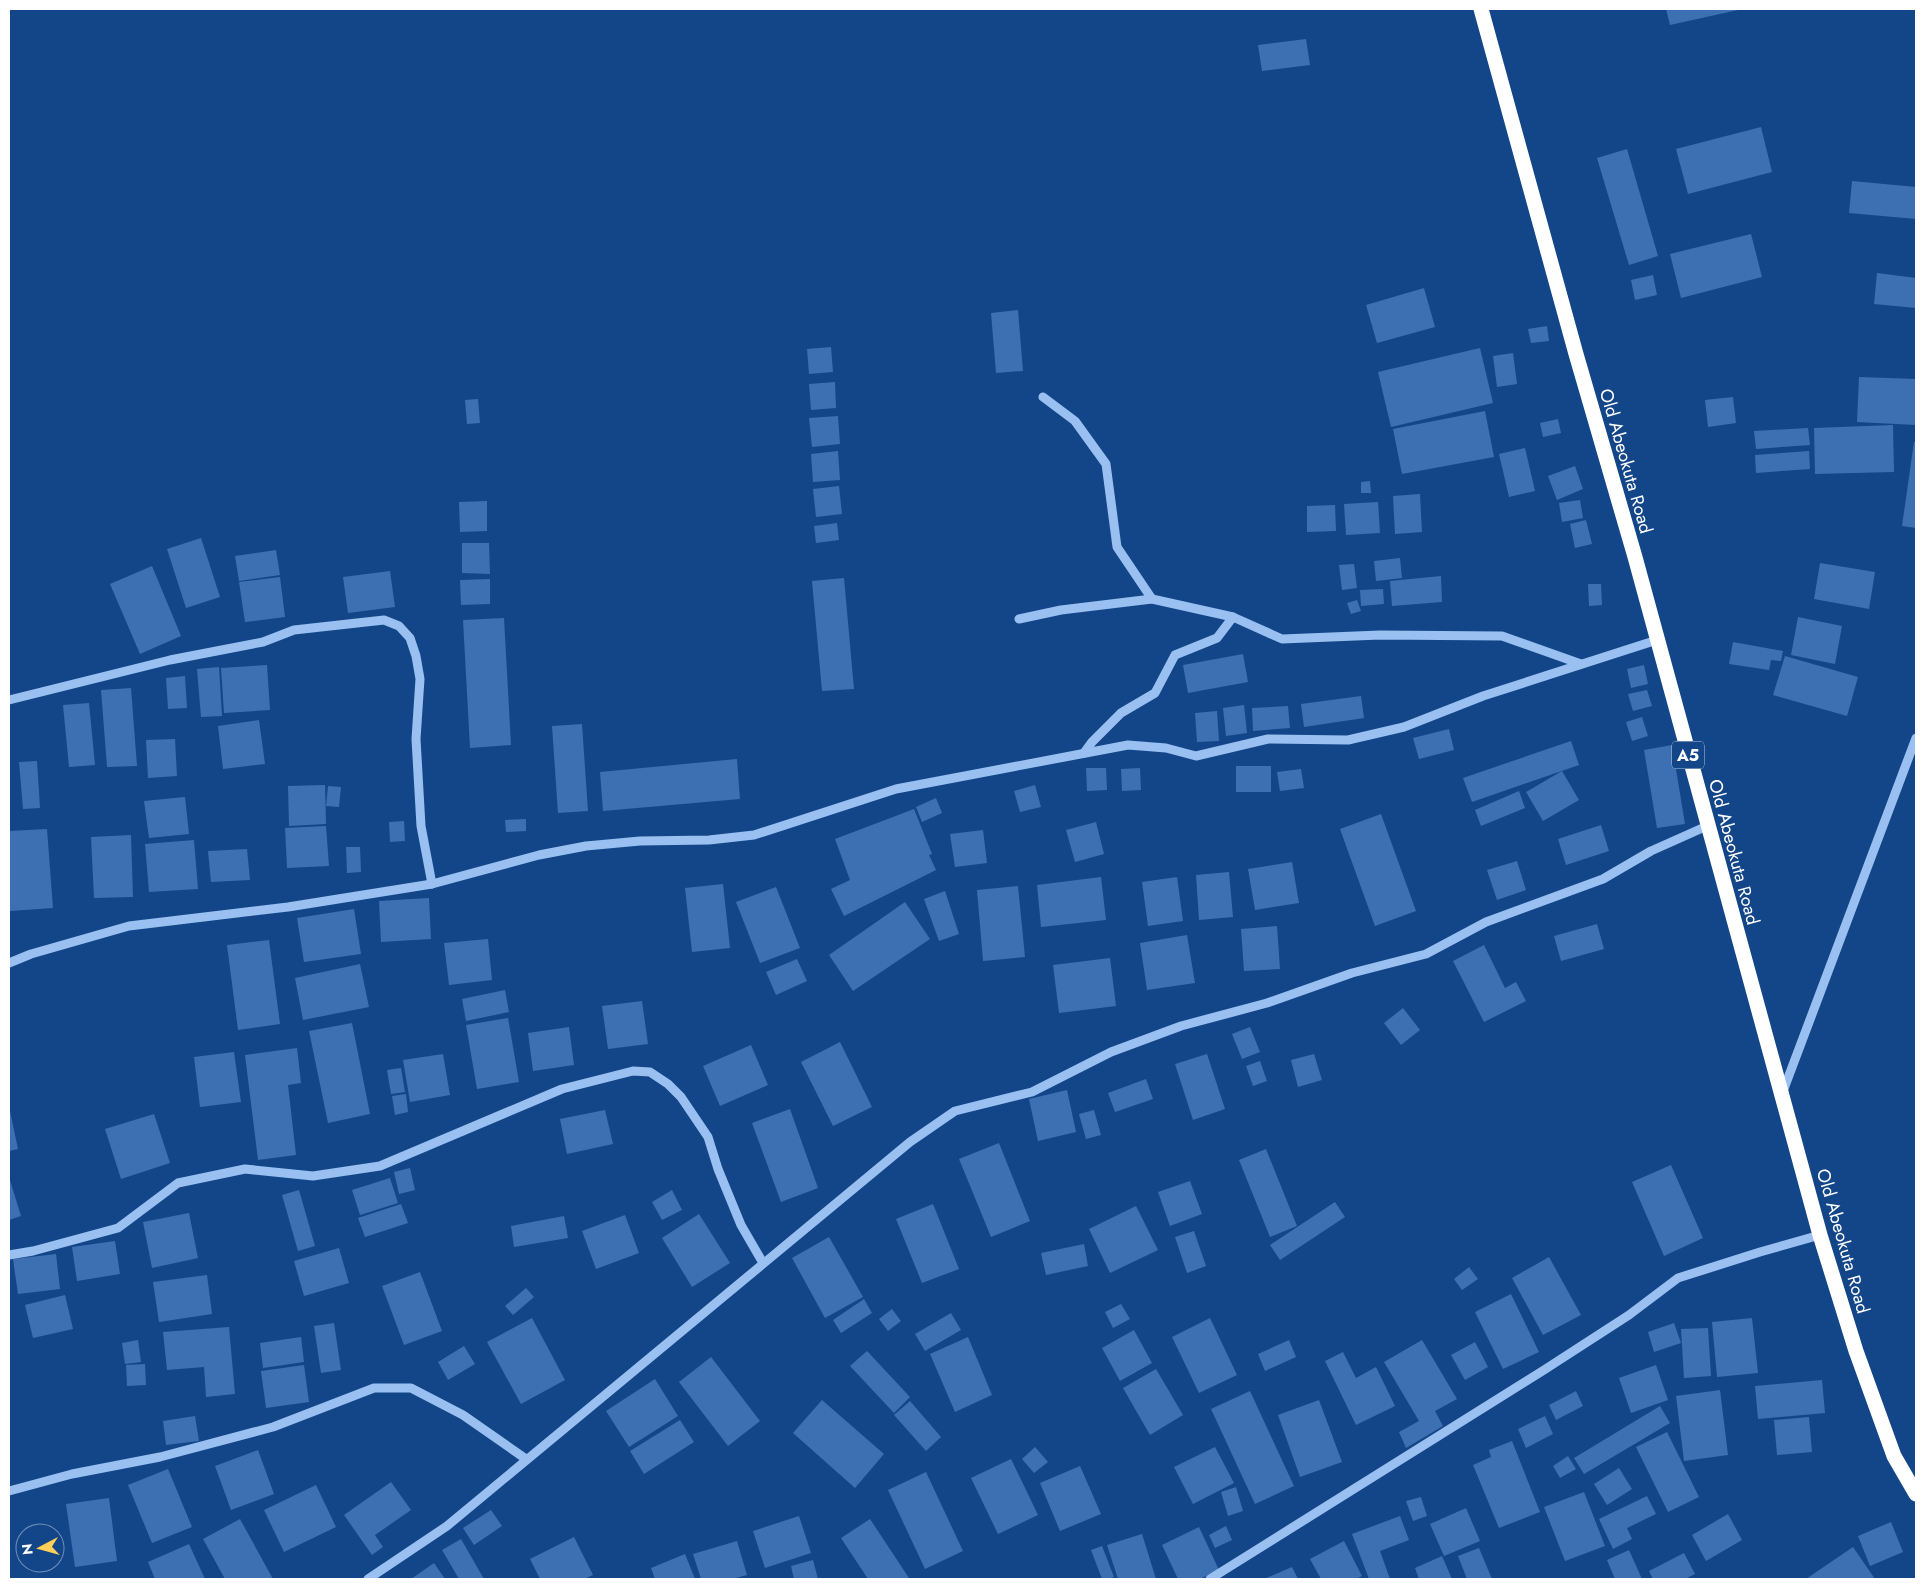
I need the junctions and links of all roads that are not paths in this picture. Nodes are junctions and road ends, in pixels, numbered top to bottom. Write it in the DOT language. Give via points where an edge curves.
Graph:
graph roads {
  1 [pos="1481,9"];
  2 [pos="1043,397"];
  3 [pos="1152,599"];
  4 [pos="1233,617"];
  5 [pos="1019,619"];
  6 [pos="1657,640"];
  7 [pos="1581,664"];
  8 [pos="9,700"];
  9 [pos="1916,738"];
  10 [pos="1084,753"];
  11 [pos="1707,826"];
  12 [pos="432,884"];
  13 [pos="9,963"];
  14 [pos="1782,1095"];
  15 [pos="1820,1235"];
  16 [pos="9,1254"];
  17 [pos="763,1263"];
  18 [pos="526,1459"];
  19 [pos="9,1491"];
  20 [pos="1916,1494"];
  21 [pos="368,1579"];
  22 [pos="1210,1579"];
  1 -- 6 [label="highway, Old Abeokuta Road / A5"];
  2 -- 3 [label="street" via="1075,421 1106,464 1117,548"];
  3 -- 4 [label="street"];
  3 -- 5 [label="street" via="1060,610"];
  4 -- 7 [label="street" via="1282,639 1380,635 1502,636"];
  4 -- 10 [label="street" via="1218,638 1175,655 1155,692 1121,713"];
  6 -- 7 [label="street"];
  6 -- 11 [label="highway, Old Abeokuta Road / A5"];
  7 -- 10 [label="street" via="1483,696 1404,727 1348,740 1268,739 1196,756 1166,748 1128,745"];
  8 -- 12 [label="street" via="170,660 263,642 294,630 384,620 399,626 410,638 420,679 416,739 421,826"];
  9 -- 14 [label="street"];
  10 -- 12 [label="street" via="896,789 754,834 709,840 586,846 539,855"];
  11 -- 14 [label="highway, Old Abeokuta Road / A5"];
  11 -- 17 [label="street" via="1603,879 1486,922 1426,954 1352,973 1267,1003 1181,1026 1111,1052 1032,1092 955,1112 910,1142"];
  12 -- 13 [label="street" via="288,907 129,926"];
  14 -- 15 [label="highway, Old Abeokuta Road / A5"];
  15 -- 20 [label="highway, Old Abeokuta Road / A5" via="1856,1351 1891,1447"];
  15 -- 22 [label="street" via="1678,1278 1575,1350"];
  16 -- 17 [label="street" via="33,1251 118,1228 178,1183 246,1169 312,1176 380,1166 562,1089 632,1072 650,1072 681,1097 708,1137 741,1225"];
  17 -- 18 [label="street"];
  18 -- 19 [label="street" via="463,1415 411,1388 374,1388 273,1427 160,1457 72,1474"];
  18 -- 21 [label="street" via="447,1526"];
}
